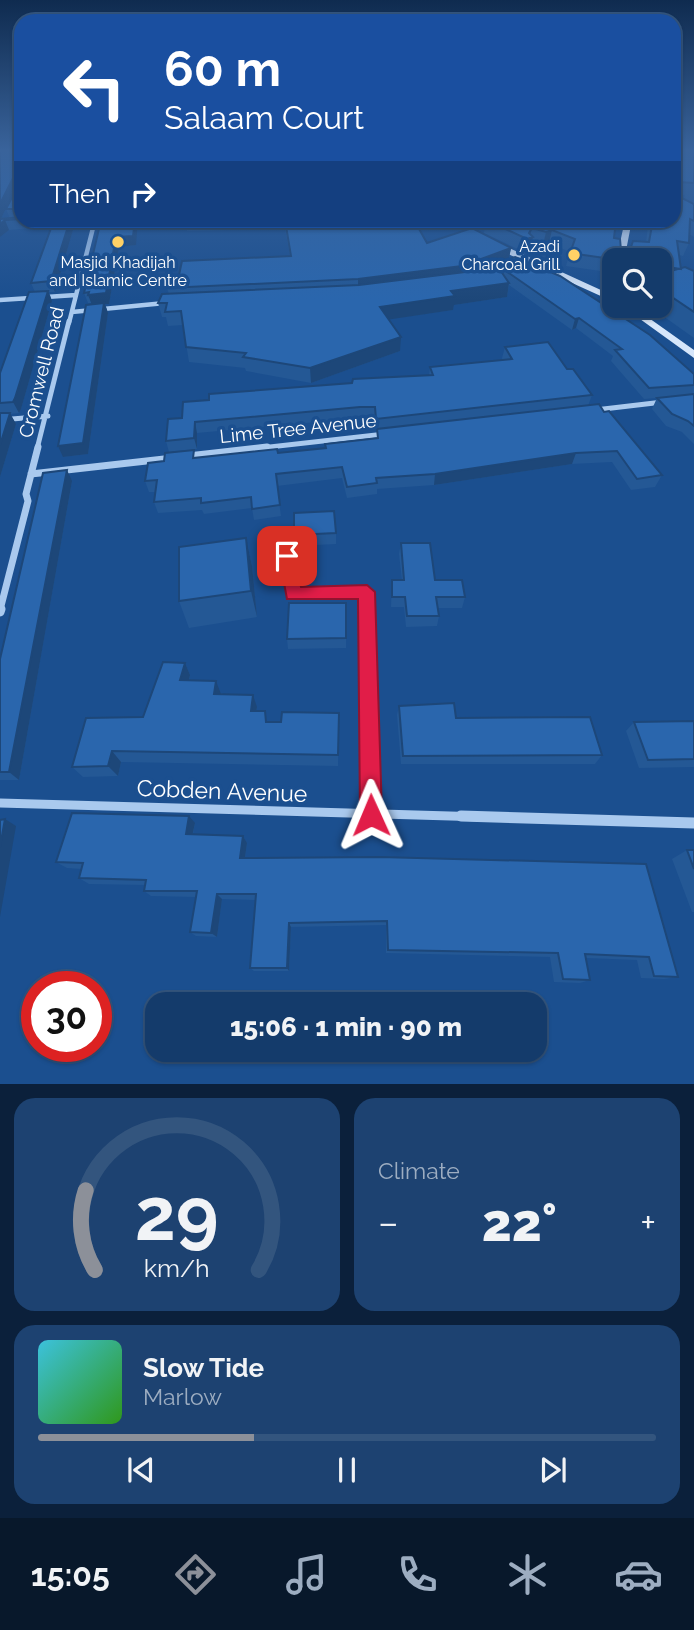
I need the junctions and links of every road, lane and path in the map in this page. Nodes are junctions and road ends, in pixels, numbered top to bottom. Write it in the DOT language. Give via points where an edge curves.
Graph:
graph roads {
  1 [pos="93,228"];
  2 [pos="464,228"];
  3 [pos="627,228"];
  4 [pos="530,245"];
  5 [pos="623,248"];
  6 [pos="524,257"];
  7 [pos="513,261"];
  8 [pos="549,268"];
  9 [pos="602,287"];
  10 [pos="76,295"];
  11 [pos="0,300"];
  12 [pos="167,303"];
  13 [pos="72,312"];
  14 [pos="643,318"];
  15 [pos="694,355"];
  16 [pos="678,401"];
  17 [pos="581,411"];
  18 [pos="48,416"];
  19 [pos="0,420"];
  20 [pos="389,433"];
  21 [pos="31,474"];
  22 [pos="287,556"];
  23 [pos="0,612"];
  24 [pos="0,803"];
  25 [pos="371,815"];
  26 [pos="694,823"];
  1 -- 10 [label="street, Cromwell Road"];
  2 -- 6 [label="street"];
  3 -- 5 [label="street"];
  4 -- 8 [label="lane" via="552,254"];
  6 -- 7 [label="street"];
  6 -- 8 [label="street"];
  8 -- 9 [label="street"];
  10 -- 11 [label="street"];
  10 -- 13 [label="street, Cromwell Road"];
  12 -- 13 [label="street"];
  13 -- 18 [label="street, Cromwell Road"];
  14 -- 15 [label="street"];
  16 -- 17 [label="street"];
  18 -- 19 [label="street"];
  18 -- 21 [label="street, Cromwell Road"];
  20 -- 21 [label="street, Lime Tree Avenue"];
  21 -- 23 [label="street, Cromwell Road"];
  22 -- 25 [label="street" via="293,594 367,592"];
  24 -- 25 [label="street, Cobden Avenue"];
  25 -- 26 [label="street, Cobden Avenue"];
}
